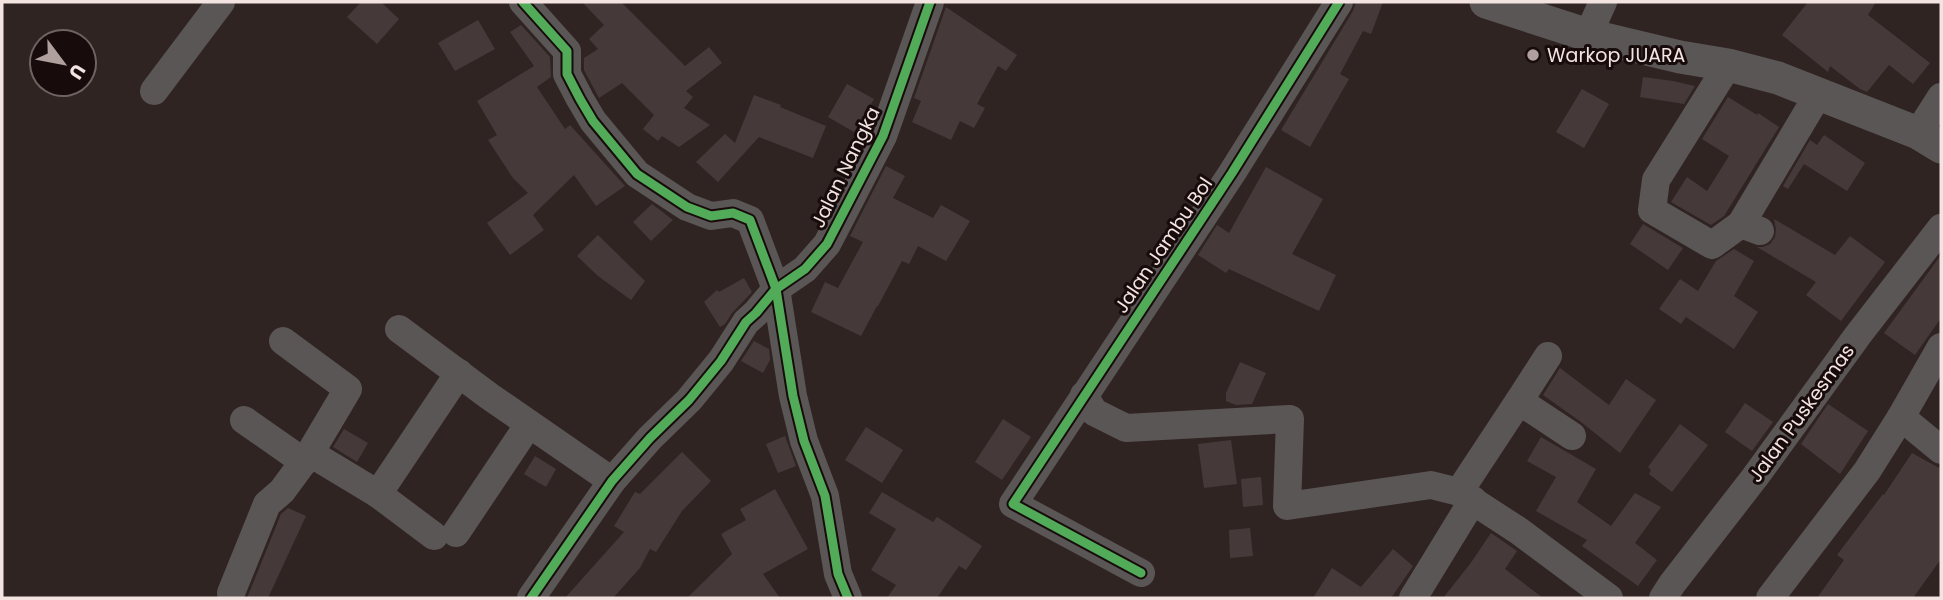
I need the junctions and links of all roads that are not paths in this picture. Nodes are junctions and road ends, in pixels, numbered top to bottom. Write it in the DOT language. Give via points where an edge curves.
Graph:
graph roads {
  1 [pos="221,2"];
  2 [pos="523,2"];
  3 [pos="930,2"];
  4 [pos="1339,2"];
  5 [pos="1486,2"];
  6 [pos="1603,2"];
  7 [pos="1588,35"];
  8 [pos="1728,65"];
  9 [pos="154,91"];
  10 [pos="1819,93"];
  11 [pos="1941,97"];
  12 [pos="1930,140"];
  13 [pos="1941,229"];
  14 [pos="776,289"];
  15 [pos="399,329"];
  16 [pos="283,341"];
  17 [pos="1941,347"];
  18 [pos="1548,356"];
  19 [pos="459,373"];
  20 [pos="1084,395"];
  21 [pos="1519,401"];
  22 [pos="1901,417"];
  23 [pos="244,420"];
  24 [pos="529,424"];
  25 [pos="1572,436"];
  26 [pos="1941,450"];
  27 [pos="307,457"];
  28 [pos="612,481"];
  29 [pos="377,495"];
  30 [pos="1466,496"];
  31 [pos="1141,573"];
  32 [pos="231,593"];
  33 [pos="531,598"];
  34 [pos="848,598"];
  35 [pos="1413,598"];
  36 [pos="1609,598"];
  37 [pos="1663,598"];
  38 [pos="1770,598"];
  1 -- 9 [label="street"];
  2 -- 14 [label="street" via="567,51 567,74 580,99 628,164 687,207 711,216 733,213 750,220"];
  3 -- 14 [label="street, Jalan Nangka" via="883,136 827,244 805,269"];
  4 -- 20 [label="street, Jalan Jambu Bol"];
  5 -- 7 [label="street"];
  6 -- 7 [label="street"];
  7 -- 8 [label="street"];
  8 -- 10 [label="street"];
  8 -- 10 [label="street" via="1656,180 1652,209 1712,245 1750,228"];
  10 -- 12 [label="street"];
  11 -- 12 [label="street"];
  13 -- 37 [label="street, Jalan Puskesmas"];
  14 -- 28 [label="street, Jalan Nangka" via="689,400"];
  14 -- 34 [label="street" via="793,396 825,496 838,574"];
  15 -- 19 [label="street"];
  16 -- 27 [label="street" via="348,389"];
  17 -- 22 [label="street"];
  18 -- 21 [label="street"];
  19 -- 24 [label="street"];
  19 -- 29 [label="street"];
  20 -- 30 [label="street" via="1094,412 1126,428 1290,419 1287,506 1431,485"];
  20 -- 31 [label="street, Jalan Jambu Bol" via="1013,504"];
  21 -- 25 [label="street"];
  21 -- 30 [label="street"];
  22 -- 26 [label="street"];
  22 -- 38 [label="street" via="1867,471"];
  23 -- 27 [label="street"];
  24 -- 28 [label="street"];
  24 -- 29 [label="street" via="445,534"];
  27 -- 29 [label="street"];
  27 -- 32 [label="street" via="267,504"];
  28 -- 33 [label="street, Jalan Nangka"];
  30 -- 35 [label="street"];
  30 -- 36 [label="street"];
}
